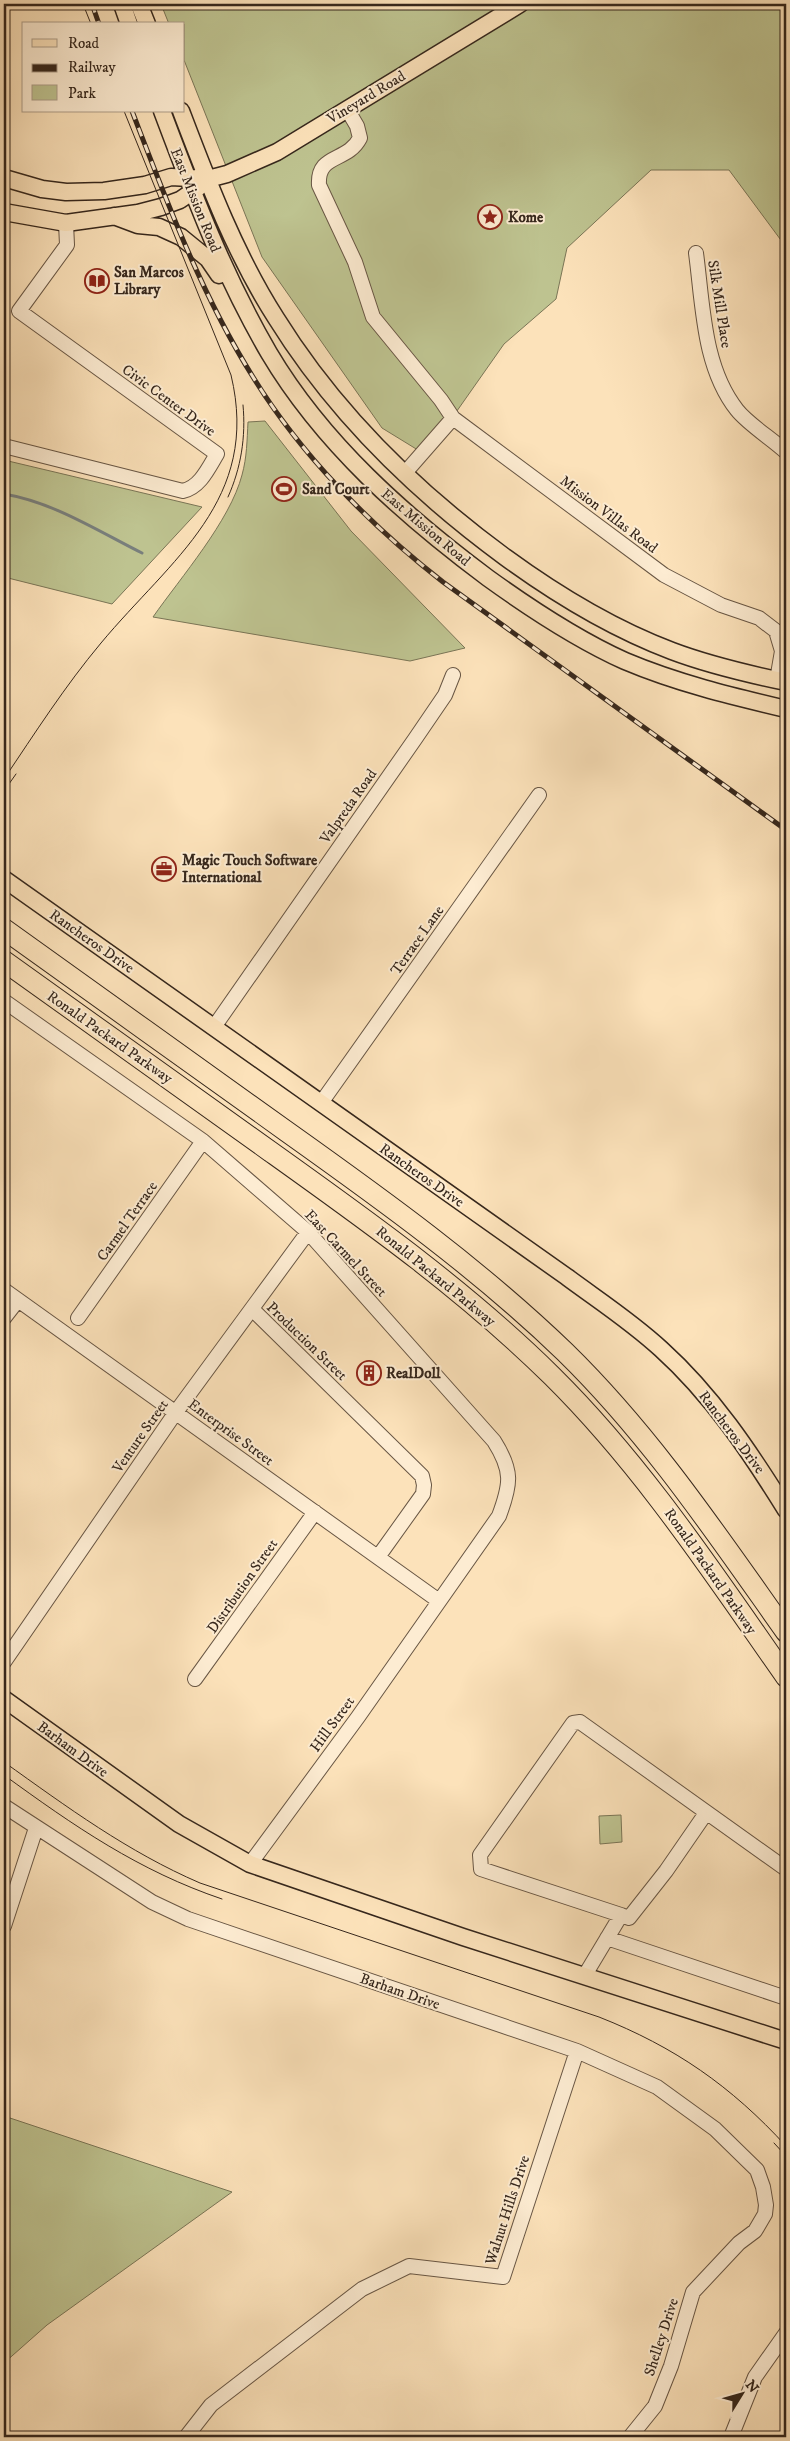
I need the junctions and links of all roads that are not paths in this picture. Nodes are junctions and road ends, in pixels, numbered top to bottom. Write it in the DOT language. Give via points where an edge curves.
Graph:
graph roads {
  1 [pos="122,4"];
  2 [pos="139,4"];
  3 [pos="520,4"];
  4 [pos="128,22"];
  5 [pos="146,22"];
  6 [pos="347,109"];
  7 [pos="162,112"];
  8 [pos="181,112"];
  9 [pos="186,177"];
  10 [pos="4,178"];
  11 [pos="208,178"];
  12 [pos="192,193"];
  13 [pos="4,212"];
  14 [pos="114,216"];
  15 [pos="66,223"];
  16 [pos="696,253"];
  17 [pos="270,355"];
  18 [pos="453,418"];
  19 [pos="4,446"];
  20 [pos="786,452"];
  21 [pos="404,474"];
  22 [pos="453,675"];
  23 [pos="782,681"];
  24 [pos="706,691"];
  25 [pos="786,709"];
  26 [pos="539,795"];
  27 [pos="7,881"];
  28 [pos="4,929"];
  29 [pos="4,961"];
  30 [pos="4,1001"];
  31 [pos="214,1027"];
  32 [pos="322,1103"];
  33 [pos="202,1141"];
  34 [pos="308,1232"];
  35 [pos="4,1290"];
  36 [pos="18,1300"];
  37 [pos="252,1309"];
  38 [pos="4,1318"];
  39 [pos="78,1318"];
  40 [pos="176,1412"];
  41 [pos="786,1510"];
  42 [pos="315,1512"];
  43 [pos="378,1557"];
  44 [pos="439,1601"];
  45 [pos="786,1632"];
  46 [pos="772,1657"];
  47 [pos="4,1662"];
  48 [pos="786,1677"];
  49 [pos="195,1679"];
  50 [pos="786,1688"];
  51 [pos="4,1699"];
  52 [pos="4,1806"];
  53 [pos="706,1813"];
  54 [pos="36,1828"];
  55 [pos="250,1864"];
  56 [pos="786,1869"];
  57 [pos="621,1915"];
  58 [pos="4,1926"];
  59 [pos="607,1938"];
  60 [pos="585,1975"];
  61 [pos="786,1998"];
  62 [pos="786,2041"];
  63 [pos="577,2051"];
  64 [pos="766,2205"];
  65 [pos="786,2333"];
  66 [pos="186,2437"];
  67 [pos="630,2437"];
  68 [pos="731,2437"];
  1 -- 4 [label="main road"];
  2 -- 5 [label="main road"];
  3 -- 6 [label="main road, Vineyard Road"];
  6 -- 11 [label="main road, Vineyard Road" via="276,152 227,174"];
  6 -- 18 [label="street, Mission Villas Road" via="358,126 360,138 355,148 324,164 318,173 319,185 355,262 373,317"];
  7 -- 9 [label="main road, East Mission Road"];
  8 -- 11 [label="main road, East Mission Road"];
  9 -- 10 [label="main road" via="104,191 66,192"];
  9 -- 11 [label="main road"];
  9 -- 12 [label="main road, East Mission Road"];
  11 -- 12 [label="main road"];
  11 -- 21 [label="main road, East Mission Road" via="239,251 291,343 316,377"];
  12 -- 14 [label="main road" via="161,207"];
  12 -- 17 [label="main road, East Mission Road" via="216,252"];
  13 -- 15 [label="main road"];
  14 -- 15 [label="main road"];
  14 -- 17 [label="main road" via="166,230 198,250 218,273"];
  15 -- 19 [label="street, Civic Center Drive" via="67,245 19,311 217,454 197,484 183,491"];
  16 -- 20 [label="street, Silk Mill Place" via="707,338 718,376 737,410"];
  17 -- 24 [label="main road, East Mission Road" via="317,419 354,462 443,544 557,625 623,660"];
  18 -- 21 [label="street"];
  18 -- 23 [label="street, Mission Villas Road" via="664,575 721,605 759,618 776,631 782,651"];
  21 -- 23 [label="main road, East Mission Road" via="476,536 536,580 592,614 678,653"];
  22 -- 31 [label="street, Valpreda Road" via="445,695 416,739"];
  23 -- 24 [label="main road" via="763,693 728,685"];
  24 -- 25 [label="main road, East Mission Road"];
  26 -- 32 [label="street, Terrace Lane"];
  27 -- 31 [label="main road, Rancheros Drive"];
  28 -- 45 [label="highway, Ronald Packard Parkway" via="397,1210 502,1294 566,1353 651,1447 691,1497"];
  29 -- 46 [label="highway, Ronald Packard Parkway" via="375,1226 478,1307 553,1377 623,1454 690,1539"];
  30 -- 33 [label="street, East Carmel Street"];
  31 -- 32 [label="main road, Rancheros Drive"];
  32 -- 41 [label="main road, Rancheros Drive" via="567,1277 661,1349 710,1399"];
  33 -- 34 [label="street, East Carmel Street"];
  33 -- 39 [label="street, Carmel Terrace"];
  34 -- 37 [label="street, Venture Street"];
  34 -- 44 [label="street, East Carmel Street" via="494,1441 504,1457 509,1473 508,1490 499,1516"];
  35 -- 36 [label="street, Enterprise Street"];
  36 -- 38 [label="street"];
  36 -- 40 [label="street, Enterprise Street"];
  37 -- 40 [label="street, Venture Street"];
  37 -- 43 [label="street, Production Street" via="422,1476 423,1494"];
  40 -- 42 [label="street, Enterprise Street"];
  40 -- 47 [label="street, Venture Street"];
  42 -- 43 [label="street, Enterprise Street"];
  42 -- 49 [label="street, Distribution Street"];
  43 -- 44 [label="street, Enterprise Street"];
  44 -- 55 [label="street, Hill Street"];
  46 -- 48 [label="highway, Ronald Packard Parkway"];
  46 -- 50 [label="highway"];
  51 -- 55 [label="main road, Barham Drive" via="179,1824"];
  52 -- 54 [label="street, Barham Drive"];
  53 -- 56 [label="street"];
  53 -- 57 [label="street" via="629,1918"];
  53 -- 57 [label="street" via="580,1722 573,1723 480,1854 481,1868"];
  54 -- 58 [label="street"];
  54 -- 63 [label="street, Barham Drive" via="152,1902 188,1919"];
  55 -- 60 [label="main road, Barham Drive"];
  57 -- 59 [label="street"];
  59 -- 60 [label="street"];
  59 -- 61 [label="street"];
  60 -- 62 [label="main road, Barham Drive"];
  63 -- 64 [label="street, Barham Drive" via="657,2087 714,2130 757,2170"];
  63 -- 66 [label="street, Walnut Hills Drive" via="503,2277 409,2266 362,2289 211,2405"];
  64 -- 67 [label="street, Shelley Drive" via="765,2214 755,2231 739,2243 693,2292 671,2366 655,2406"];
  65 -- 68 [label="street" via="756,2376"];
}
